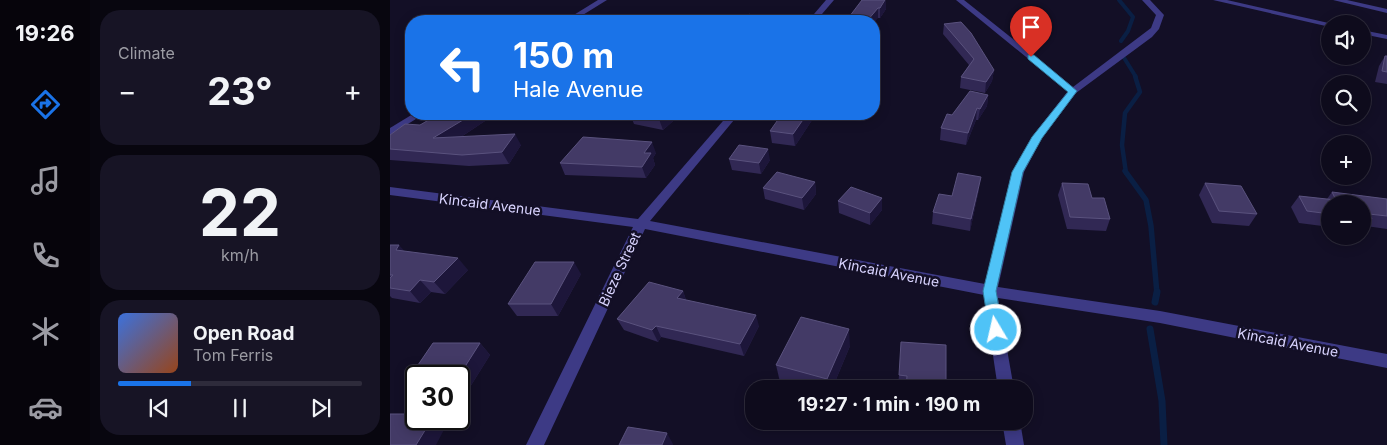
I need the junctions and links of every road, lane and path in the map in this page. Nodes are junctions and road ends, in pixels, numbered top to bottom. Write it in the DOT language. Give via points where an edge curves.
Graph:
graph roads {
  1 [pos="602,0"];
  2 [pos="830,0"];
  3 [pos="960,0"];
  4 [pos="1146,0"];
  5 [pos="1217,0"];
  6 [pos="1342,1"];
  7 [pos="1387,11"];
  8 [pos="578,15"];
  9 [pos="817,15"];
  10 [pos="1321,23"];
  11 [pos="1371,34"];
  12 [pos="1387,37"];
  13 [pos="1073,91"];
  14 [pos="409,120"];
  15 [pos="729,120"];
  16 [pos="390,132"];
  17 [pos="390,191"];
  18 [pos="640,224"];
  19 [pos="990,291"];
  20 [pos="1387,361"];
  21 [pos="1005,380"];
  22 [pos="1012,430"];
  23 [pos="535,445"];
  24 [pos="1015,445"];
  1 -- 8 [label="street"];
  2 -- 9 [label="street"];
  3 -- 13 [label="street"];
  4 -- 13 [label="street" via="1160,15 1156,29"];
  5 -- 10 [label="street"];
  6 -- 7 [label="street"];
  11 -- 12 [label="street"];
  13 -- 19 [label="street" via="1034,142 1018,172"];
  14 -- 16 [label="street"];
  15 -- 18 [label="street, Bieze Street"];
  17 -- 18 [label="street, Kincaid Avenue"];
  18 -- 19 [label="street, Kincaid Avenue"];
  18 -- 23 [label="street, Bieze Street"];
  19 -- 20 [label="street, Kincaid Avenue" via="1160,317"];
  19 -- 21 [label="street"];
  22 -- 24 [label="street"];
}
